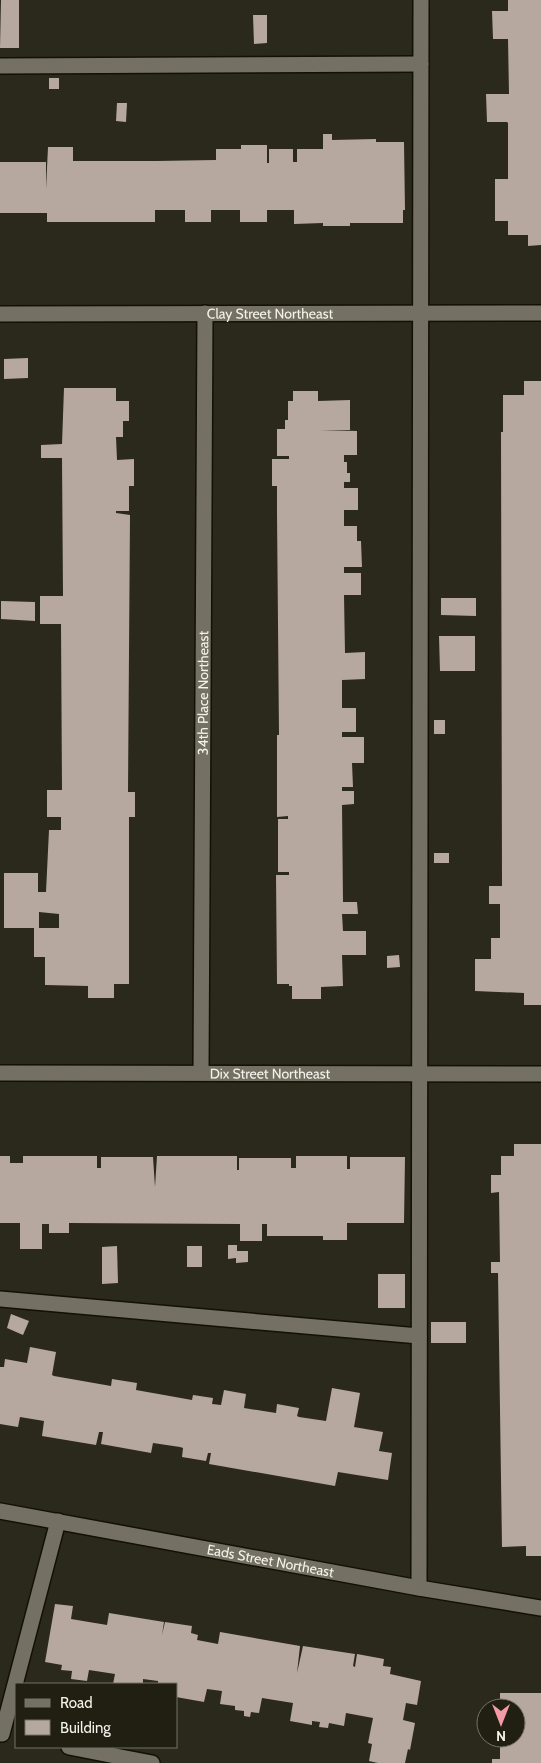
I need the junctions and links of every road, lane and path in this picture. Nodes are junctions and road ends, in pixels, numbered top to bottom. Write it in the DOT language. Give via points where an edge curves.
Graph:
graph roads {
  1 [pos="421,0"];
  2 [pos="421,64"];
  3 [pos="0,66"];
  4 [pos="206,313"];
  5 [pos="421,313"];
  6 [pos="541,313"];
  7 [pos="0,314"];
  8 [pos="0,1073"];
  9 [pos="202,1073"];
  10 [pos="420,1074"];
  11 [pos="541,1074"];
  12 [pos="0,1299"];
  13 [pos="419,1336"];
  14 [pos="0,1511"];
  15 [pos="58,1521"];
  16 [pos="419,1588"];
  17 [pos="541,1608"];
  18 [pos="18,1683"];
  19 [pos="15,1697"];
  20 [pos="6,1734"];
  21 [pos="74,1748"];
  22 [pos="152,1763"];
  1 -- 2 [label="street"];
  2 -- 3 [label="street"];
  2 -- 5 [label="street"];
  4 -- 5 [label="street, Clay Street Northeast"];
  4 -- 7 [label="street, Clay Street Northeast"];
  4 -- 9 [label="street, 34th Place Northeast"];
  5 -- 6 [label="street, Clay Street Northeast"];
  5 -- 10 [label="street"];
  8 -- 9 [label="street, Dix Street Northeast"];
  9 -- 10 [label="street, Dix Street Northeast"];
  10 -- 11 [label="street, Dix Street Northeast"];
  10 -- 13 [label="street"];
  12 -- 13 [label="street"];
  13 -- 16 [label="street"];
  14 -- 15 [label="street, Eads Street Northeast"];
  15 -- 16 [label="street, Eads Street Northeast"];
  15 -- 18 [label="street"];
  16 -- 17 [label="street, Eads Street Northeast"];
  19 -- 20 [label="street"];
  21 -- 22 [label="street"];
}
